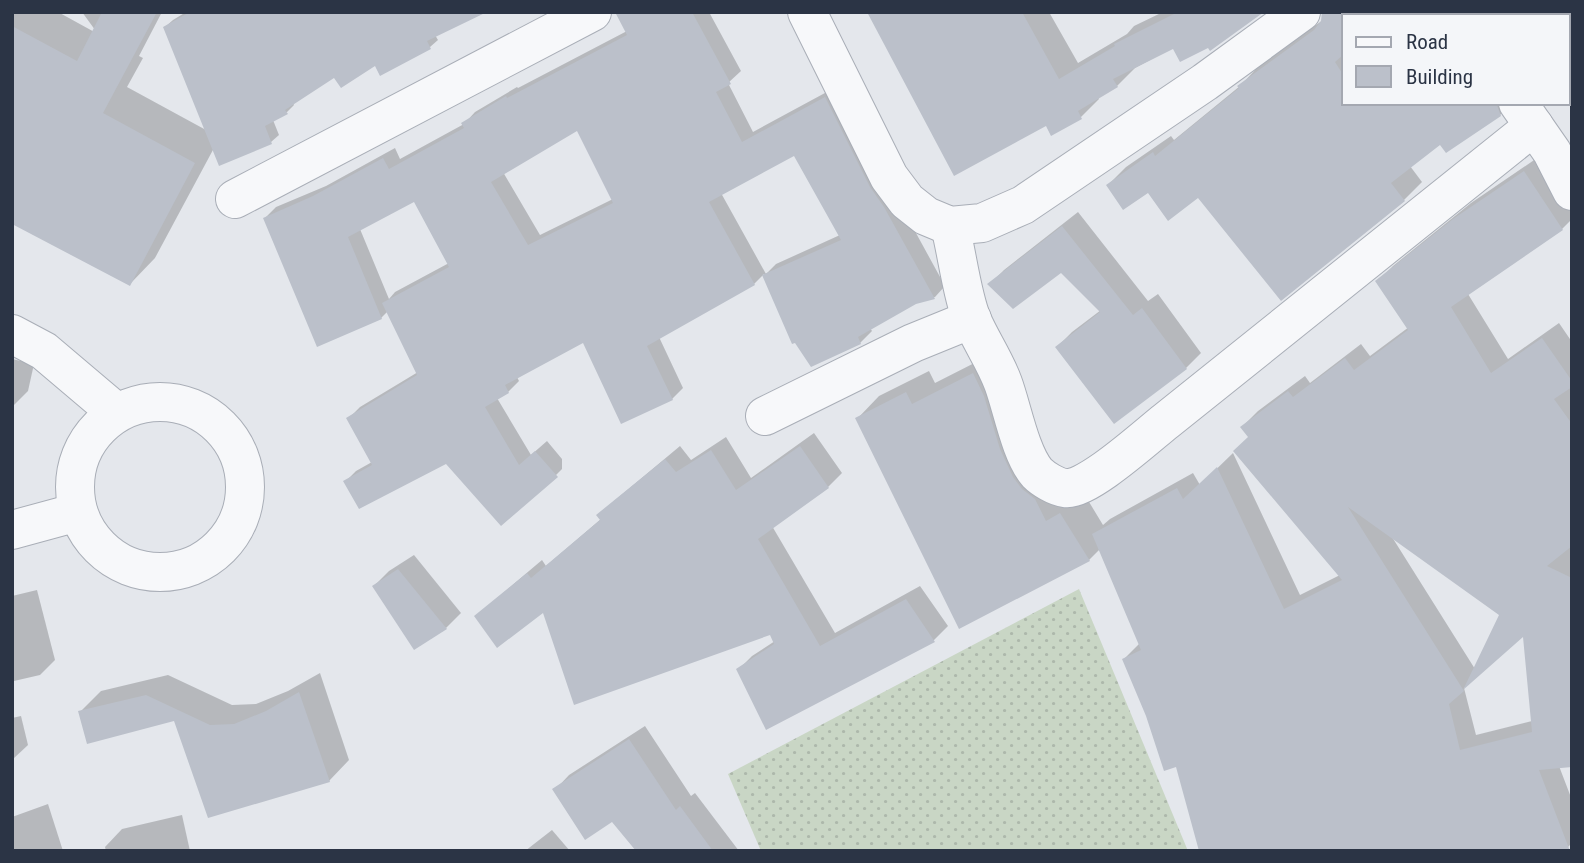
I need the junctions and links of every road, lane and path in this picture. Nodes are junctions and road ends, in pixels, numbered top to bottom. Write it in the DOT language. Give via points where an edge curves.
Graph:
graph roads {
  1 [pos="592,12"];
  2 [pos="807,12"];
  3 [pos="1301,12"];
  4 [pos="1526,115"];
  5 [pos="1572,191"];
  6 [pos="235,199"];
  7 [pos="950,226"];
  8 [pos="972,319"];
  9 [pos="12,334"];
  10 [pos="117,412"];
  11 [pos="765,416"];
  12 [pos="78,512"];
  13 [pos="12,530"];
  1 -- 6 [label="street"];
  2 -- 7 [label="street" via="889,177 907,201"];
  3 -- 7 [label="street" via="1023,205 982,223"];
  4 -- 5 [label="street"];
  4 -- 8 [label="street" via="1166,421 1077,487 1065,488 1036,472 1003,383"];
  7 -- 8 [label="street"];
  8 -- 11 [label="street"];
  9 -- 10 [label="street" via="44,351"];
  10 -- 12 [label="street" via="88,438 75,474"];
  10 -- 12 [label="street" via="158,401 179,402 209,416 231,440 243,469 244,502 232,532 210,556 180,570 148,572 117,562 93,541"];
  12 -- 13 [label="street"];
}
